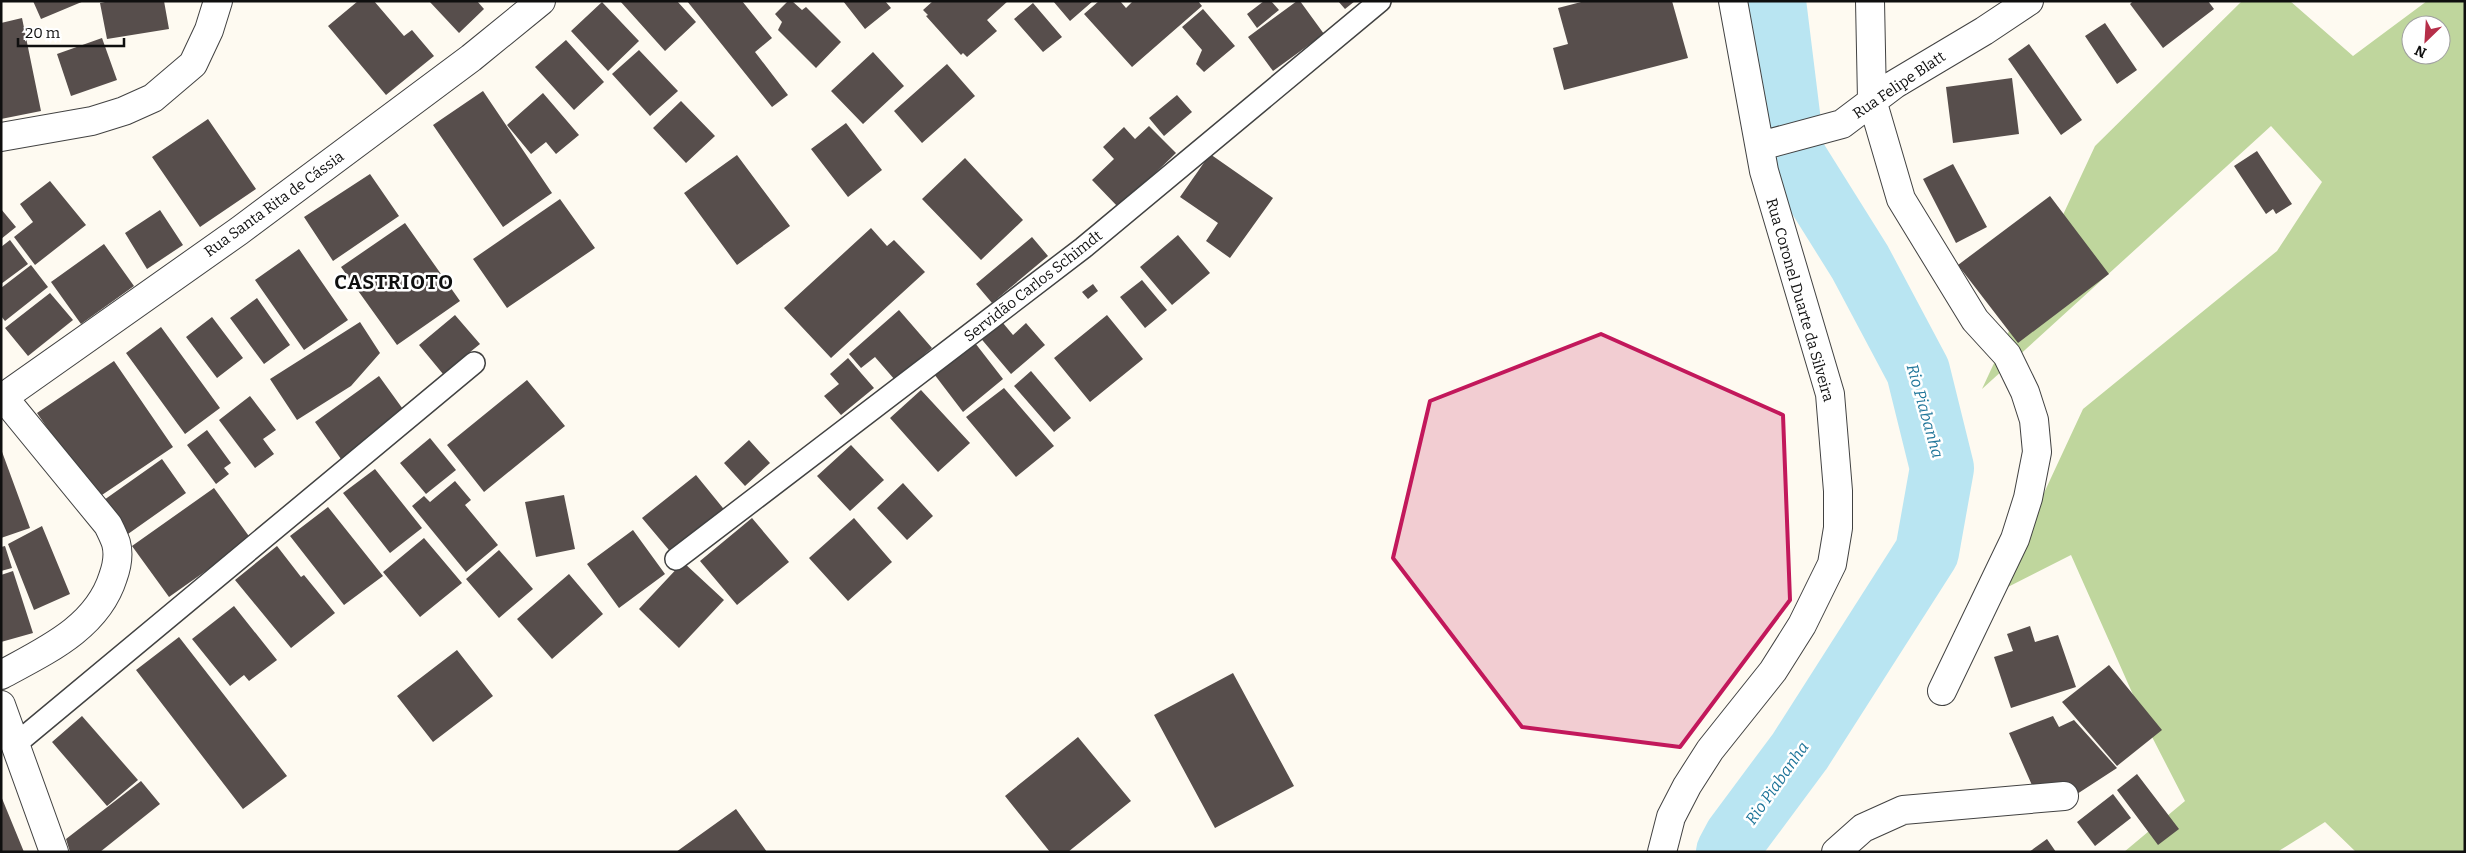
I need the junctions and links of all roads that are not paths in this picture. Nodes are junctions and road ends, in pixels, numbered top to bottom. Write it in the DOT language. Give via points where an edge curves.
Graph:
graph roads {
  1 [pos="218,1"];
  2 [pos="541,1"];
  3 [pos="1380,1"];
  4 [pos="1733,1"];
  5 [pos="1870,1"];
  6 [pos="2029,1"];
  7 [pos="1872,100"];
  8 [pos="1,138"];
  9 [pos="1765,145"];
  10 [pos="474,363"];
  11 [pos="2,399"];
  12 [pos="676,559"];
  13 [pos="1,675"];
  14 [pos="1942,691"];
  15 [pos="1,705"];
  16 [pos="9,750"];
  17 [pos="2064,796"];
  18 [pos="54,852"];
  19 [pos="1662,852"];
  20 [pos="1836,852"];
  1 -- 8 [label="street" via="193,64 153,98 92,121"];
  2 -- 11 [label="street, Rua Santa Rita de Cássia" via="471,58 239,231"];
  3 -- 12 [label="lane, Servidão Carlos Schimdt" via="1083,248"];
  4 -- 9 [label="street, Rua Coronel Duarte da Silveira"];
  5 -- 7 [label="street"];
  6 -- 7 [label="street, Rua Felipe Blatt"];
  7 -- 9 [label="street, Rua Felipe Blatt" via="1842,124"];
  7 -- 14 [label="street" via="1901,199 1975,320 2007,354 2034,420 2037,452 2016,539"];
  9 -- 19 [label="street, Rua Coronel Duarte da Silveira" via="1764,171 1830,394 1838,528 1832,564 1802,625 1687,786 1671,817"];
  10 -- 16 [label="lane"];
  11 -- 13 [label="street" via="108,525 116,543 118,564 100,604 80,627"];
  15 -- 16 [label="street"];
  16 -- 18 [label="street"];
  17 -- 20 [label="street" via="1903,810 1863,828"];
}
